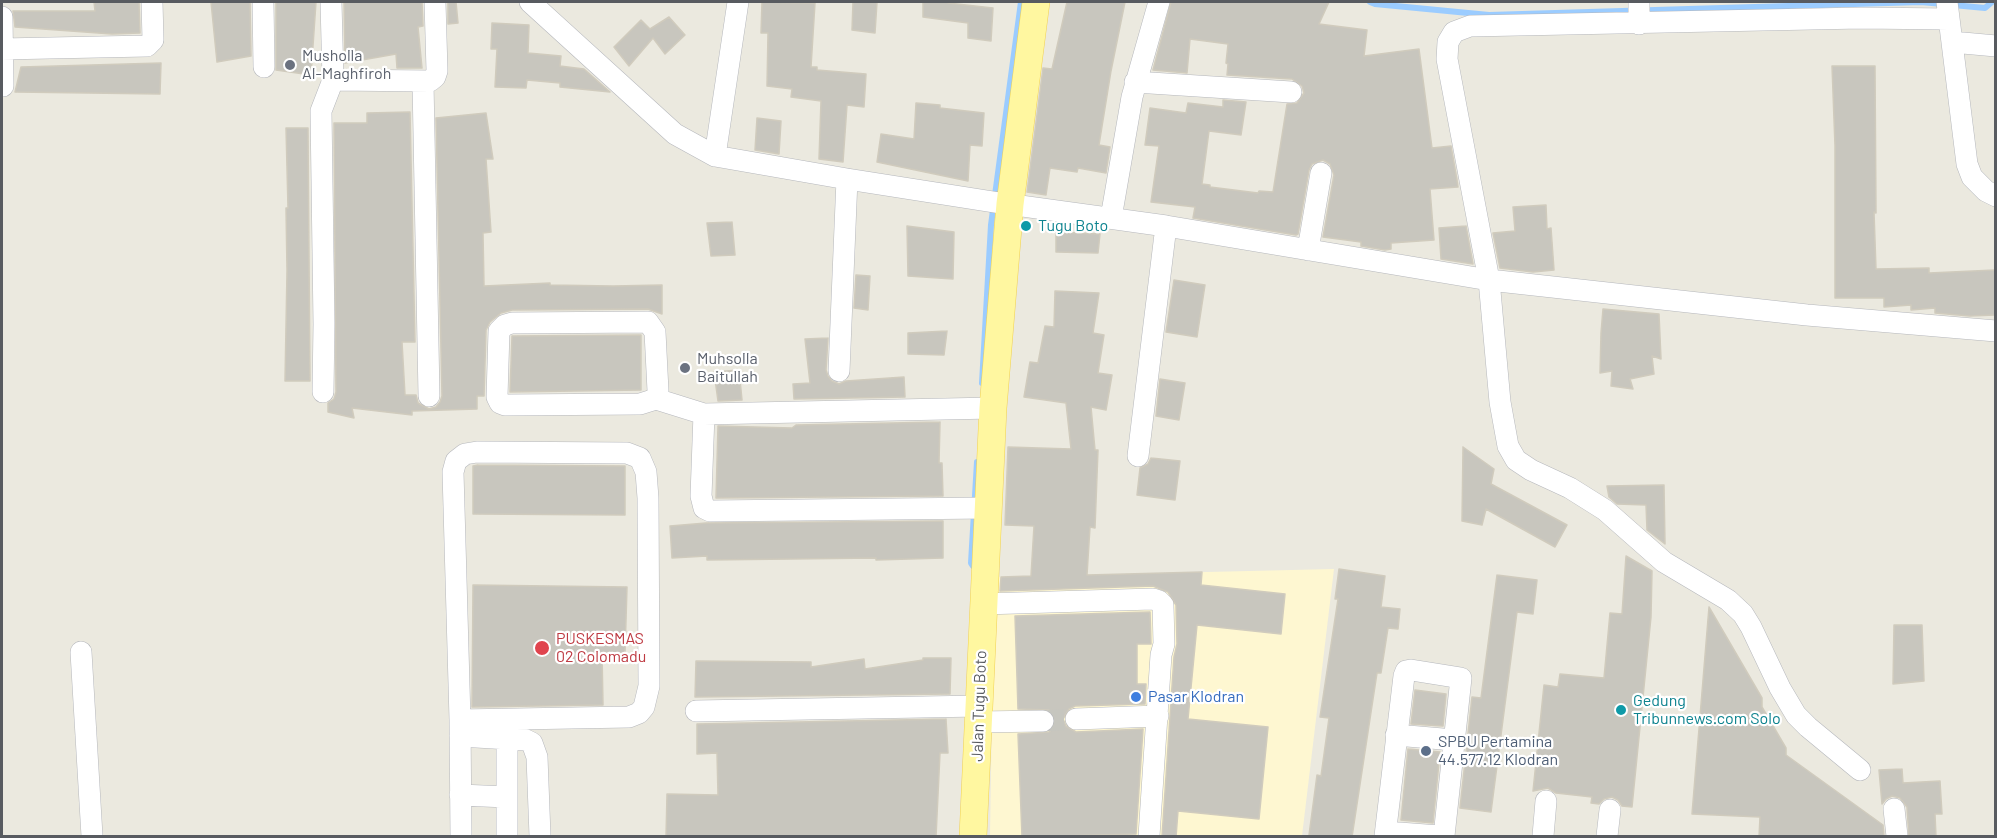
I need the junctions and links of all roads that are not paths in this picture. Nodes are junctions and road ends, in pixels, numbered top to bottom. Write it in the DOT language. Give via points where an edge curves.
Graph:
graph roads {
  1 [pos="152,2"];
  2 [pos="263,2"];
  3 [pos="331,2"];
  4 [pos="435,2"];
  5 [pos="530,2"];
  6 [pos="738,2"];
  7 [pos="1036,2"];
  8 [pos="1159,2"];
  9 [pos="1639,11"];
  10 [pos="1948,11"];
  11 [pos="2,17"];
  12 [pos="1952,42"];
  13 [pos="1995,46"];
  14 [pos="2,49"];
  15 [pos="264,67"];
  16 [pos="1135,82"];
  17 [pos="3,86"];
  18 [pos="328,92"];
  19 [pos="1291,92"];
  20 [pos="423,93"];
  21 [pos="715,156"];
  22 [pos="1321,173"];
  23 [pos="846,179"];
  24 [pos="1995,196"];
  25 [pos="999,203"];
  26 [pos="1111,218"];
  27 [pos="1166,226"];
  28 [pos="1308,250"];
  29 [pos="1489,279"];
  30 [pos="1995,331"];
  31 [pos="839,371"];
  32 [pos="323,392"];
  33 [pos="429,396"];
  34 [pos="656,399"];
  35 [pos="984,408"];
  36 [pos="704,414"];
  37 [pos="1138,456"];
  38 [pos="978,509"];
  39 [pos="983,604"];
  40 [pos="81,652"];
  41 [pos="696,711"];
  42 [pos="979,714"];
  43 [pos="1158,716"];
  44 [pos="1076,719"];
  45 [pos="1043,721"];
  46 [pos="460,728"];
  47 [pos="1396,735"];
  48 [pos="507,738"];
  49 [pos="1454,741"];
  50 [pos="1860,770"];
  51 [pos="460,795"];
  52 [pos="507,797"];
  53 [pos="1546,801"];
  54 [pos="1894,808"];
  55 [pos="1610,810"];
  56 [pos="1386,834"];
  57 [pos="92,837"];
  58 [pos="461,837"];
  59 [pos="507,837"];
  60 [pos="540,837"];
  61 [pos="973,837"];
  62 [pos="1149,837"];
  63 [pos="1439,837"];
  64 [pos="1444,837"];
  65 [pos="1543,837"];
  66 [pos="1607,837"];
  67 [pos="1897,837"];
  1 -- 14 [label="street" via="153,40 147,46"];
  2 -- 15 [label="street"];
  3 -- 18 [label="street"];
  4 -- 20 [label="street" via="437,71"];
  5 -- 21 [label="street" via="675,134"];
  6 -- 21 [label="street"];
  7 -- 25 [label="main road, Jalan Tugu Boto"];
  8 -- 16 [label="street"];
  9 -- 10 [label="street" via="1861,18"];
  9 -- 29 [label="street" via="1470,26 1454,32 1448,42 1447,59"];
  10 -- 12 [label="street"];
  11 -- 14 [label="street"];
  12 -- 13 [label="street"];
  12 -- 24 [label="street" via="1967,164 1972,177"];
  14 -- 17 [label="street"];
  16 -- 19 [label="street"];
  16 -- 26 [label="street"];
  18 -- 20 [label="street"];
  18 -- 32 [label="street"];
  20 -- 33 [label="street"];
  21 -- 23 [label="street"];
  22 -- 28 [label="street"];
  23 -- 25 [label="street"];
  23 -- 31 [label="street"];
  25 -- 26 [label="street"];
  25 -- 35 [label="main road, Jalan Tugu Boto"];
  26 -- 27 [label="street"];
  27 -- 28 [label="street"];
  27 -- 37 [label="street"];
  28 -- 29 [label="street"];
  29 -- 30 [label="street" via="1807,315"];
  29 -- 50 [label="street" via="1503,426 1516,460 1605,510 1664,562 1728,600 1751,627 1796,715"];
  34 -- 34 [label="street" via="640,404 502,404 497,397 500,331 512,323 648,322 655,332"];
  34 -- 36 [label="street"];
  35 -- 36 [label="street"];
  35 -- 38 [label="main road, Jalan Tugu Boto"];
  36 -- 38 [label="street" via="700,496 702,505 710,511"];
  38 -- 39 [label="main road, Jalan Tugu Boto" via="985,550"];
  39 -- 42 [label="main road, Jalan Tugu Boto"];
  39 -- 43 [label="street" via="1159,600 1163,605 1164,644"];
  40 -- 57 [label="street"];
  41 -- 42 [label="street"];
  42 -- 45 [label="street"];
  42 -- 61 [label="main road, Jalan Tugu Boto"];
  43 -- 44 [label="street"];
  43 -- 62 [label="street"];
  46 -- 46 [label="street" via="453,472 456,460 477,452 627,453 640,458 646,472 648,498 649,686 644,707 629,717"];
  46 -- 48 [label="street"];
  46 -- 51 [label="street"];
  47 -- 49 [label="street"];
  47 -- 49 [label="street" via="1404,676 1411,670 1461,678"];
  47 -- 56 [label="street"];
  48 -- 52 [label="street"];
  48 -- 60 [label="street" via="532,743 537,757"];
  49 -- 64 [label="street"];
  51 -- 52 [label="street"];
  51 -- 58 [label="street"];
  52 -- 59 [label="street"];
  53 -- 65 [label="street"];
  54 -- 67 [label="street"];
  55 -- 66 [label="street"];
  56 -- 63 [label="street"];
}
